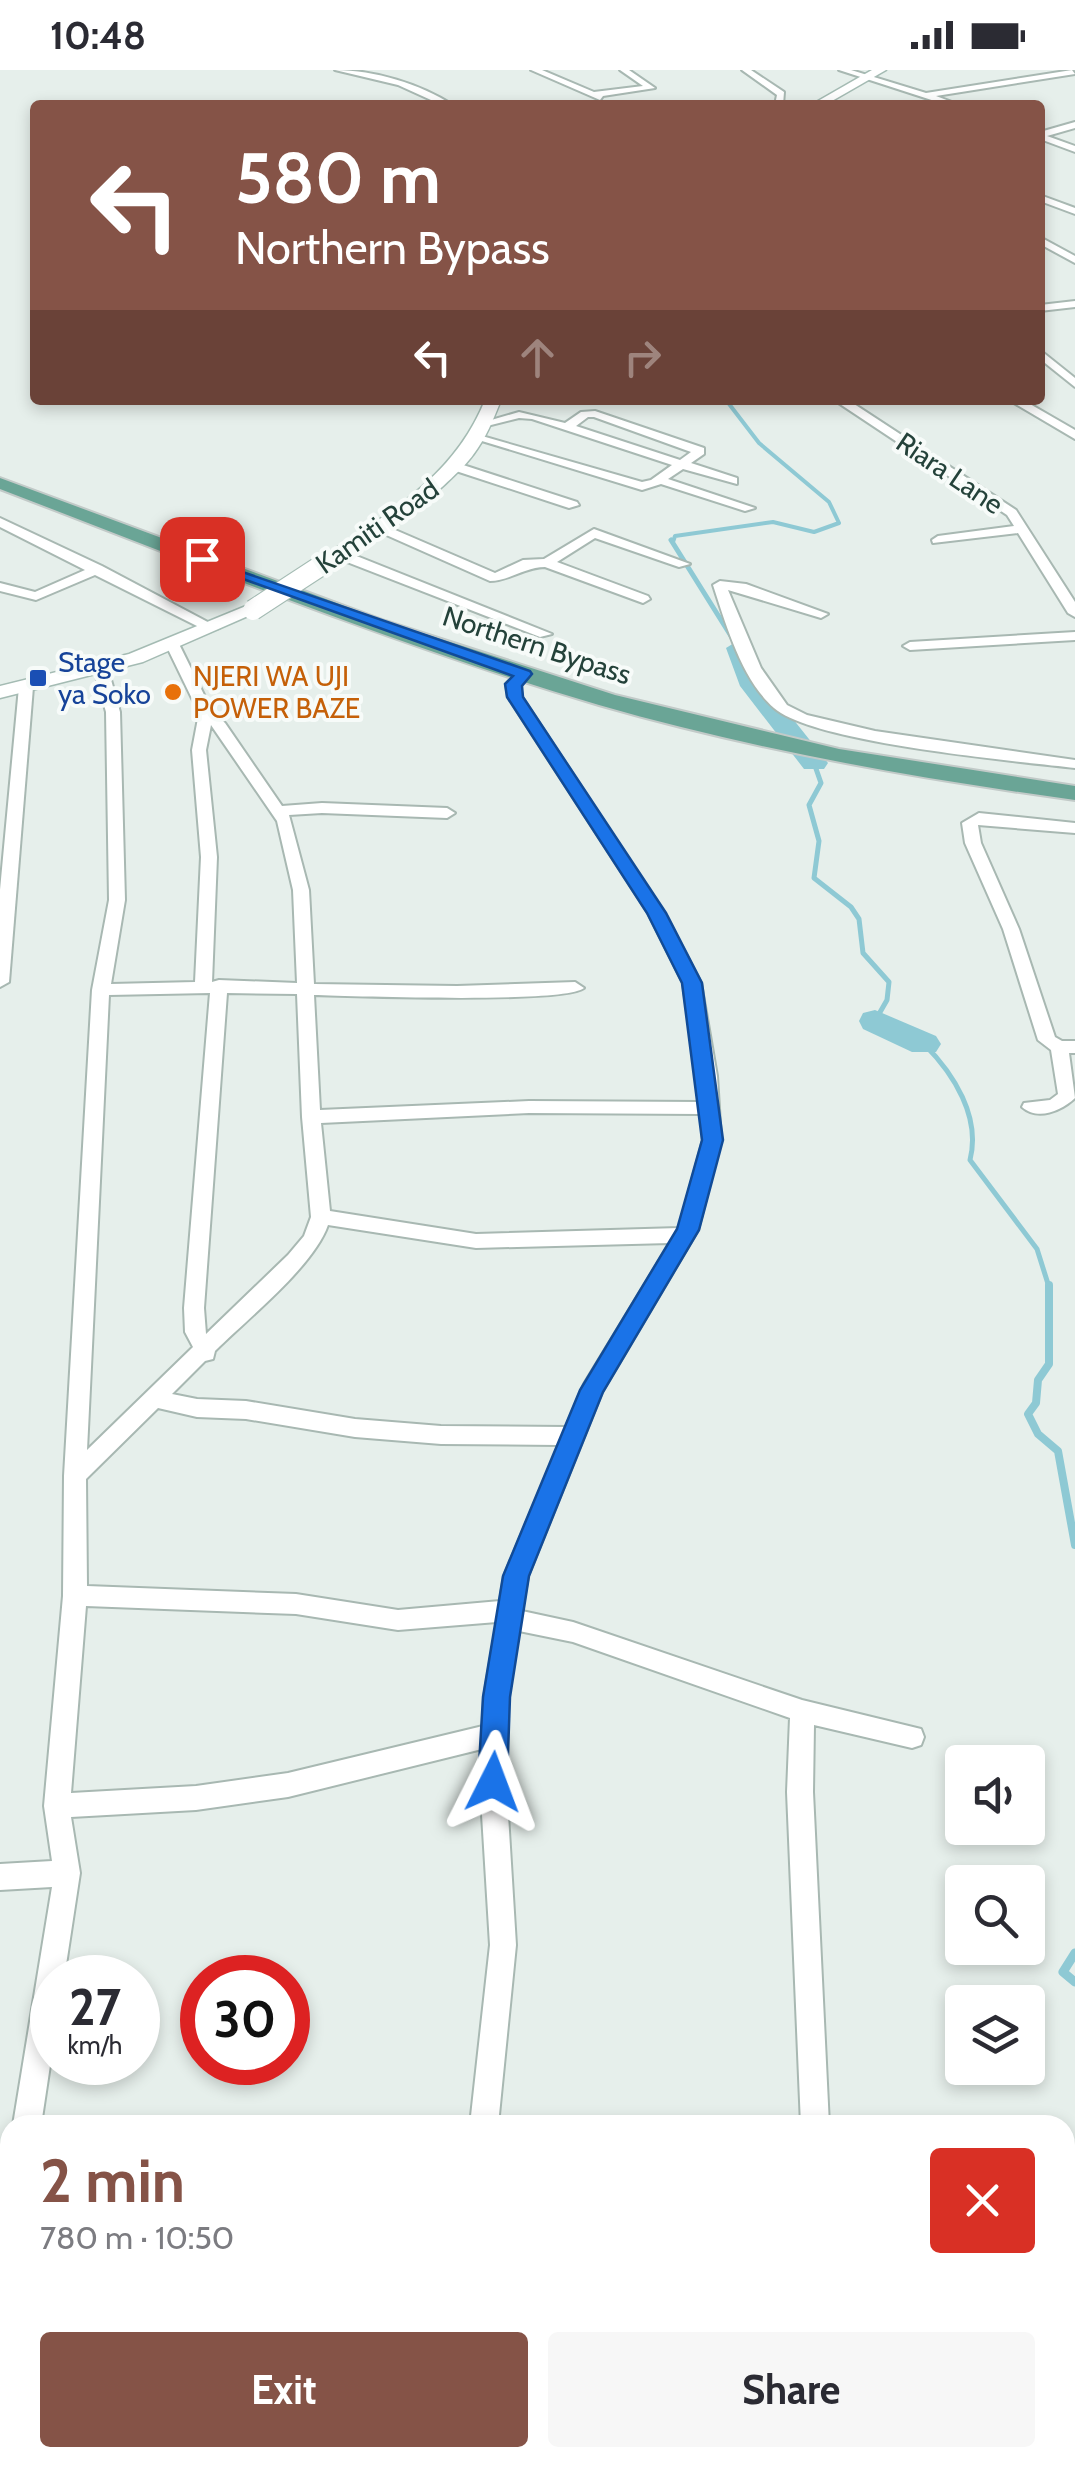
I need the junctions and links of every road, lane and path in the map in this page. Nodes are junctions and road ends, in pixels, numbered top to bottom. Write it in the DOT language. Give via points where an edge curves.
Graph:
graph roads {
  1 [pos="338,70"];
  2 [pos="410,70"];
  3 [pos="535,70"];
  4 [pos="624,70"];
  5 [pos="746,70"];
  6 [pos="843,70"];
  7 [pos="880,70"];
  8 [pos="1075,72"];
  9 [pos="376,77"];
  10 [pos="863,80"];
  11 [pos="590,94"];
  12 [pos="928,95"];
  13 [pos="437,100"];
  14 [pos="604,100"];
  15 [pos="778,100"];
  16 [pos="825,100"];
  17 [pos="942,100"];
  18 [pos="1075,125"];
  19 [pos="1045,134"];
  20 [pos="1045,137"];
  21 [pos="1075,148"];
  22 [pos="1045,200"];
  23 [pos="1075,211"];
  24 [pos="1045,243"];
  25 [pos="1075,260"];
  26 [pos="1045,308"];
  27 [pos="1074,311"];
  28 [pos="1045,357"];
  29 [pos="1072,377"];
  30 [pos="492,405"];
  31 [pos="530,405"];
  32 [pos="848,405"];
  33 [pos="1024,405"];
  34 [pos="522,414"];
  35 [pos="568,426"];
  36 [pos="482,431"];
  37 [pos="1075,435"];
  38 [pos="682,463"];
  39 [pos="457,467"];
  40 [pos="659,480"];
  41 [pos="733,481"];
  42 [pos="0,483"];
  43 [pos="573,505"];
  44 [pos="749,508"];
  45 [pos="0,522"];
  46 [pos="378,527"];
  47 [pos="1024,529"];
  48 [pos="938,540"];
  49 [pos="332,559"];
  50 [pos="547,563"];
  51 [pos="684,564"];
  52 [pos="97,569"];
  53 [pos="0,587"];
  54 [pos="643,599"];
  55 [pos="1075,613"];
  56 [pos="822,614"];
  57 [pos="212,628"];
  58 [pos="545,634"];
  59 [pos="1075,636"];
  60 [pos="173,645"];
  61 [pos="910,646"];
  62 [pos="101,669"];
  63 [pos="524,674"];
  64 [pos="26,687"];
  65 [pos="0,692"];
  66 [pos="206,713"];
  67 [pos="1075,764"];
  68 [pos="1075,794"];
  69 [pos="278,811"];
  70 [pos="447,813"];
  71 [pos="1075,828"];
  72 [pos="0,982"];
  73 [pos="211,985"];
  74 [pos="304,988"];
  75 [pos="575,988"];
  76 [pos="101,990"];
  77 [pos="1067,1047"];
  78 [pos="1031,1107"];
  79 [pos="711,1108"];
  80 [pos="312,1117"];
  81 [pos="321,1217"];
  82 [pos="685,1235"];
  83 [pos="206,1353"];
  84 [pos="158,1398"];
  85 [pos="571,1436"];
  86 [pos="75,1476"];
  87 [pos="75,1596"];
  88 [pos="507,1615"];
  89 [pos="802,1711"];
  90 [pos="495,1734"];
  91 [pos="912,1737"];
  92 [pos="57,1806"];
  93 [pos="68,1873"];
  94 [pos="0,1877"];
  95 [pos="29,2115"];
  96 [pos="485,2115"];
  97 [pos="814,2115"];
  1 -- 9 [label="street"];
  2 -- 9 [label="street"];
  3 -- 11 [label="street"];
  4 -- 11 [label="street" via="651,88"];
  5 -- 15 [label="street" via="777,89"];
  6 -- 10 [label="street"];
  7 -- 10 [label="main road"];
  8 -- 12 [label="street"];
  9 -- 13 [label="street"];
  10 -- 12 [label="street"];
  10 -- 16 [label="main road"];
  11 -- 14 [label="street"];
  12 -- 17 [label="street"];
  18 -- 19 [label="street"];
  20 -- 21 [label="street"];
  22 -- 23 [label="street"];
  24 -- 25 [label="street"];
  26 -- 27 [label="street"];
  28 -- 29 [label="street"];
  30 -- 36 [label="main road, Kamiti Road"];
  31 -- 34 [label="street"];
  32 -- 47 [label="street, Riara Lane" via="1006,509"];
  33 -- 37 [label="street"];
  34 -- 35 [label="street"];
  34 -- 36 [label="street"];
  35 -- 38 [label="street"];
  35 -- 38 [label="street" via="594,414 699,448"];
  36 -- 39 [label="main road, Kamiti Road"];
  36 -- 40 [label="street" via="638,486"];
  38 -- 40 [label="street"];
  38 -- 41 [label="street"];
  39 -- 43 [label="street"];
  39 -- 46 [label="main road, Kamiti Road"];
  40 -- 44 [label="street"];
  42 -- 63 [label="main road, Northern Bypass"];
  45 -- 52 [label="street"];
  46 -- 49 [label="main road, Kamiti Road"];
  46 -- 50 [label="street" via="495,578 528,563"];
  47 -- 48 [label="street"];
  47 -- 55 [label="street, Riara Lane"];
  49 -- 57 [label="main road, Kamiti Road, bridge"];
  49 -- 58 [label="street"];
  50 -- 51 [label="street" via="594,533"];
  50 -- 54 [label="street"];
  52 -- 53 [label="street" via="36,596"];
  52 -- 57 [label="street"];
  56 -- 67 [label="street" via="720,586 763,682 784,710 856,731"];
  57 -- 60 [label="main road, Kamiti Road"];
  59 -- 61 [label="street"];
  60 -- 62 [label="main road, Kamiti Road"];
  60 -- 66 [label="street"];
  62 -- 64 [label="main road, Kamiti Road"];
  62 -- 76 [label="street" via="113,712 117,900"];
  63 -- 68 [label="main road, Northern Bypass" via="832,756"];
  63 -- 79 [label="street" via="514,684 515,697 656,913 692,983"];
  64 -- 65 [label="main road, Kamiti Road"];
  64 -- 72 [label="street"];
  66 -- 69 [label="street"];
  66 -- 73 [label="street" via="198,750 209,858"];
  69 -- 70 [label="street"];
  69 -- 74 [label="street" via="292,836 301,890"];
  71 -- 77 [label="street" via="979,818 970,823 1047,1040"];
  73 -- 74 [label="street"];
  73 -- 76 [label="street"];
  73 -- 83 [label="street" via="194,1308 195,1332"];
  74 -- 75 [label="street" via="472,994"];
  74 -- 80 [label="street"];
  76 -- 86 [label="street"];
  77 -- 78 [label="street" via="1067,1096 1054,1106"];
  79 -- 80 [label="street" via="529,1107"];
  79 -- 82 [label="street" via="704,1184"];
  80 -- 81 [label="street"];
  81 -- 82 [label="street" via="476,1240"];
  81 -- 83 [label="street" via="295,1260"];
  82 -- 85 [label="street"];
  83 -- 84 [label="street"];
  84 -- 85 [label="street" via="355,1428"];
  84 -- 86 [label="street"];
  85 -- 88 [label="street"];
  86 -- 87 [label="street"];
  87 -- 88 [label="street" via="296,1604 398,1620"];
  87 -- 92 [label="street"];
  88 -- 89 [label="street"];
  88 -- 90 [label="street"];
  89 -- 91 [label="street"];
  89 -- 97 [label="street"];
  90 -- 92 [label="street" via="288,1785"];
  90 -- 96 [label="street" via="503,1945"];
  92 -- 93 [label="street"];
  93 -- 94 [label="street"];
  93 -- 95 [label="street"];
}
